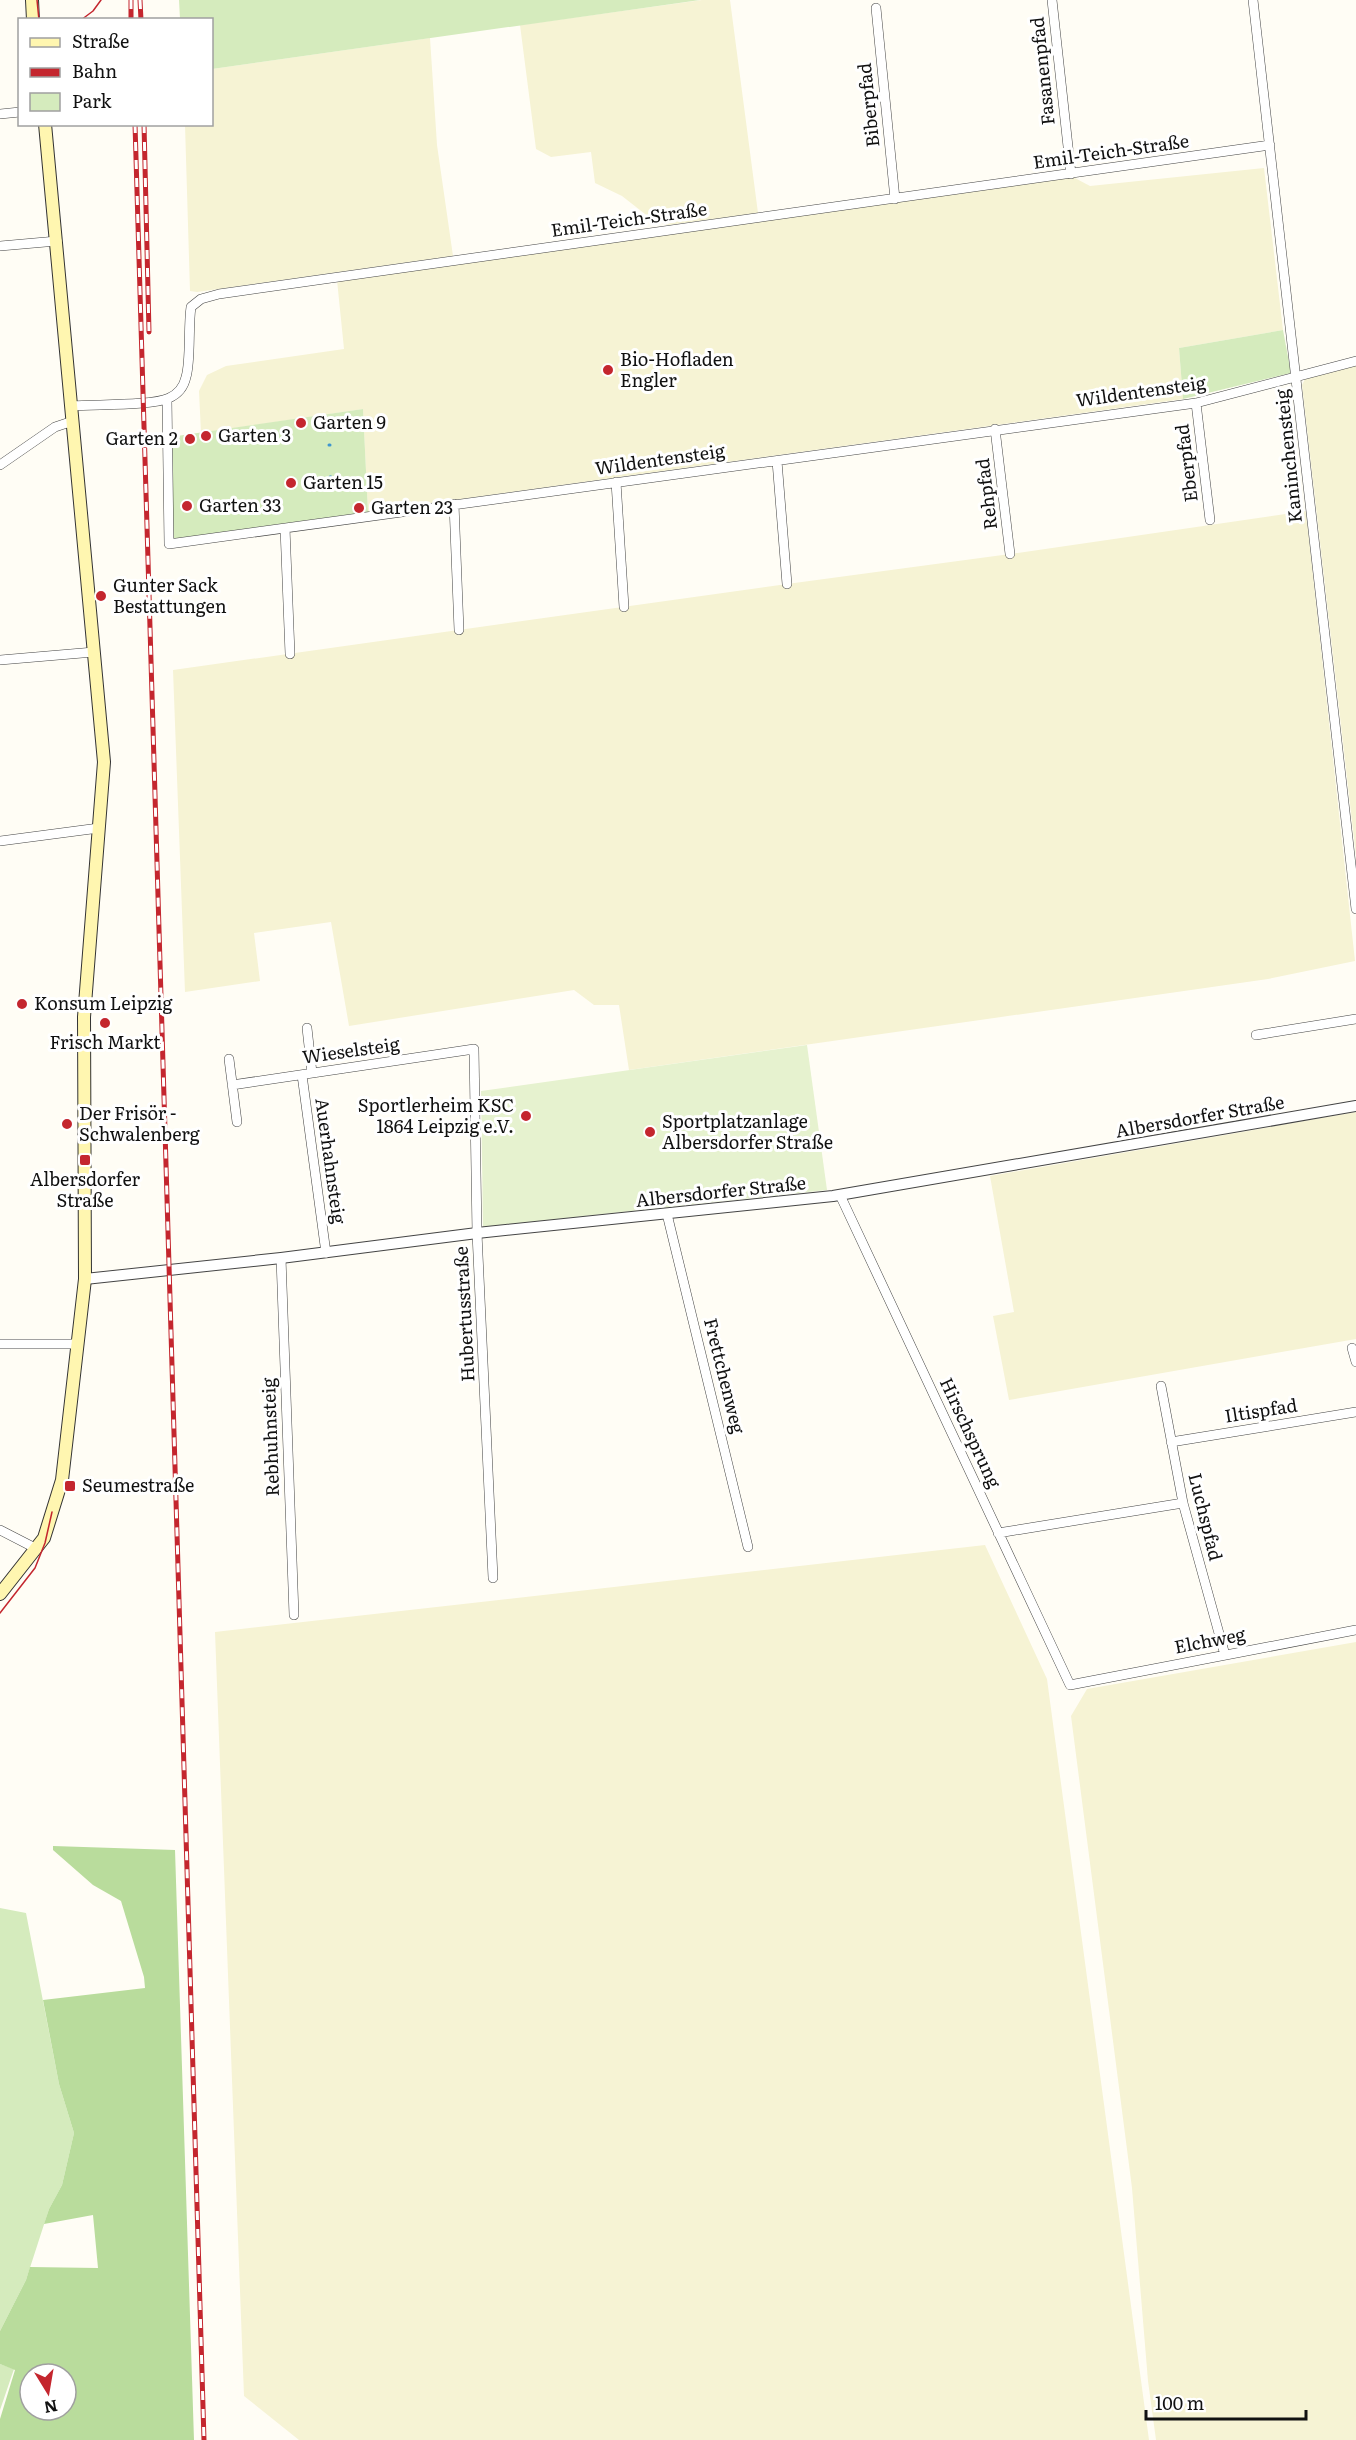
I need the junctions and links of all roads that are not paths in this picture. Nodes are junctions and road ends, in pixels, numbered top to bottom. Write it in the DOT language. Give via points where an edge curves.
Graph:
graph roads {
  1 [pos="32,0"];
  2 [pos="1052,0"];
  3 [pos="1253,0"];
  4 [pos="876,8"];
  5 [pos="33,18"];
  6 [pos="18,112"];
  7 [pos="0,114"];
  8 [pos="45,126"];
  9 [pos="1270,145"];
  10 [pos="1071,174"];
  11 [pos="895,199"];
  12 [pos="57,241"];
  13 [pos="0,246"];
  14 [pos="1356,361"];
  15 [pos="1297,378"];
  16 [pos="167,399"];
  17 [pos="1196,403"];
  18 [pos="72,406"];
  19 [pos="73,421"];
  20 [pos="995,429"];
  21 [pos="777,461"];
  22 [pos="0,465"];
  23 [pos="616,482"];
  24 [pos="454,504"];
  25 [pos="1210,520"];
  26 [pos="285,528"];
  27 [pos="1010,555"];
  28 [pos="787,584"];
  29 [pos="624,607"];
  30 [pos="459,630"];
  31 [pos="94,652"];
  32 [pos="290,654"];
  33 [pos="0,660"];
  34 [pos="99,828"];
  35 [pos="0,841"];
  36 [pos="1356,909"];
  37 [pos="1356,1019"];
  38 [pos="307,1028"];
  39 [pos="1256,1035"];
  40 [pos="474,1049"];
  41 [pos="229,1059"];
  42 [pos="312,1073"];
  43 [pos="302,1075"];
  44 [pos="232,1084"];
  45 [pos="1356,1106"];
  46 [pos="237,1122"];
  47 [pos="840,1195"];
  48 [pos="667,1214"];
  49 [pos="477,1233"];
  50 [pos="326,1253"];
  51 [pos="281,1258"];
  52 [pos="85,1279"];
  53 [pos="0,1344"];
  54 [pos="76,1344"];
  55 [pos="1352,1348"];
  56 [pos="1356,1362"];
  57 [pos="1161,1386"];
  58 [pos="1356,1412"];
  59 [pos="1171,1442"];
  60 [pos="1183,1503"];
  61 [pos="0,1530"];
  62 [pos="998,1533"];
  63 [pos="748,1547"];
  64 [pos="37,1549"];
  65 [pos="494,1578"];
  66 [pos="0,1594"];
  67 [pos="294,1615"];
  68 [pos="1356,1630"];
  69 [pos="1225,1655"];
  70 [pos="1070,1684"];
  1 -- 5 [label="main road"];
  2 -- 10 [label="street, Fasanenpfad"];
  3 -- 9 [label="street, Kaninchensteig"];
  4 -- 11 [label="street, Biberpfad"];
  6 -- 7 [label="street"];
  8 -- 12 [label="main road"];
  9 -- 10 [label="street, Emil-Teich-Straße"];
  9 -- 15 [label="street, Kaninchensteig"];
  10 -- 11 [label="street, Emil-Teich-Straße"];
  11 -- 16 [label="street, Emil-Teich-Straße" via="219,294 201,299 191,307 187,375 182,387"];
  12 -- 13 [label="street"];
  12 -- 18 [label="main road"];
  14 -- 15 [label="street, Wildentensteig"];
  15 -- 17 [label="street, Wildentensteig"];
  15 -- 36 [label="street, Kaninchensteig"];
  16 -- 18 [label="street"];
  16 -- 26 [label="street, Wildentensteig" via="169,544"];
  17 -- 20 [label="street, Wildentensteig"];
  17 -- 25 [label="street, Eberpfad"];
  18 -- 19 [label="main road"];
  19 -- 22 [label="street" via="55,427"];
  19 -- 31 [label="main road"];
  20 -- 21 [label="street, Wildentensteig"];
  20 -- 27 [label="street, Rehpfad"];
  21 -- 23 [label="street, Wildentensteig"];
  21 -- 28 [label="street"];
  23 -- 24 [label="street, Wildentensteig"];
  23 -- 29 [label="street"];
  24 -- 26 [label="street, Wildentensteig"];
  24 -- 30 [label="street"];
  26 -- 32 [label="street"];
  31 -- 33 [label="street"];
  31 -- 34 [label="main road" via="104,762"];
  34 -- 35 [label="street"];
  34 -- 52 [label="main road" via="84,1017"];
  37 -- 39 [label="street"];
  38 -- 42 [label="street, Auerhahnsteig"];
  40 -- 42 [label="street, Wieselsteig"];
  40 -- 49 [label="street, Hubertusstraße"];
  41 -- 44 [label="street"];
  42 -- 43 [label="street, Wieselsteig"];
  43 -- 44 [label="street, Wieselsteig"];
  43 -- 50 [label="street, Auerhahnsteig"];
  44 -- 46 [label="street"];
  45 -- 47 [label="street, Albersdorfer Straße"];
  47 -- 48 [label="street, Albersdorfer Straße"];
  47 -- 62 [label="street, Hirschsprung"];
  48 -- 49 [label="street, Albersdorfer Straße"];
  48 -- 63 [label="street, Frettchenweg"];
  49 -- 50 [label="street, Albersdorfer Straße"];
  49 -- 65 [label="street, Hubertusstraße"];
  50 -- 51 [label="street, Albersdorfer Straße"];
  51 -- 52 [label="street, Albersdorfer Straße"];
  51 -- 67 [label="street, Rebhuhnsteig"];
  52 -- 54 [label="main road"];
  53 -- 54 [label="street"];
  54 -- 64 [label="main road" via="62,1480"];
  55 -- 56 [label="street"];
  57 -- 59 [label="street, Luchspfad"];
  58 -- 59 [label="street, Iltispfad"];
  59 -- 60 [label="street, Luchspfad"];
  60 -- 62 [label="street"];
  60 -- 69 [label="street, Luchspfad"];
  61 -- 64 [label="street"];
  62 -- 70 [label="street, Hirschsprung"];
  64 -- 66 [label="main road"];
  68 -- 69 [label="street, Elchweg"];
  69 -- 70 [label="street, Elchweg"];
}
